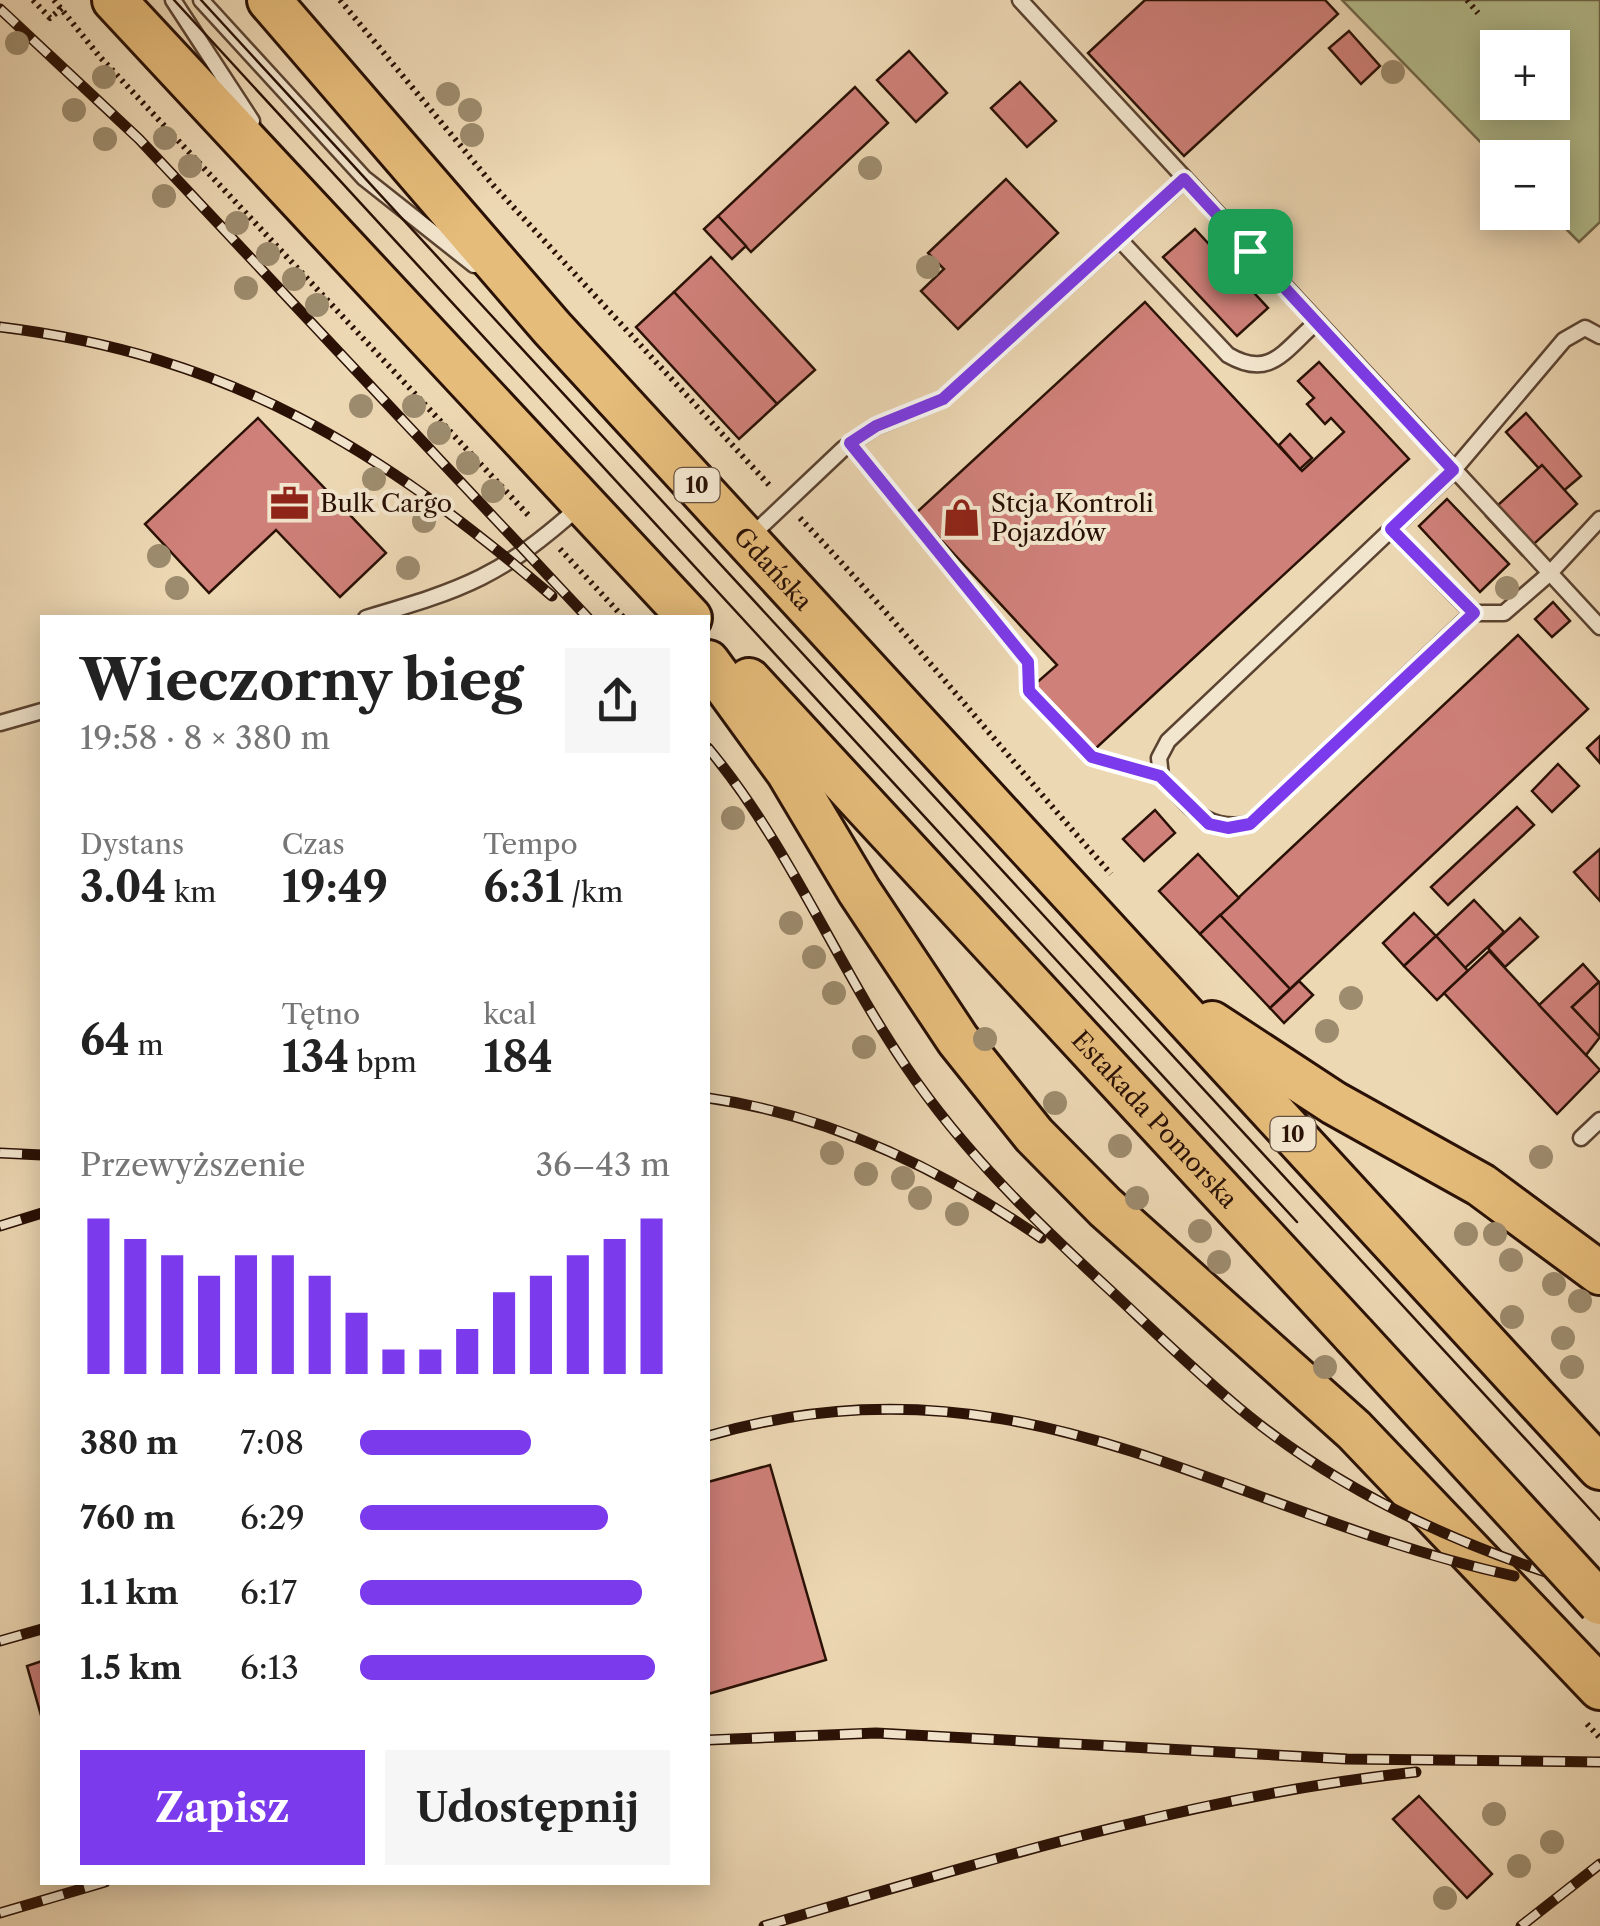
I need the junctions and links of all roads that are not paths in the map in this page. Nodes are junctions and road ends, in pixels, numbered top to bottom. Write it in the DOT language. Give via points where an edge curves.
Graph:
graph roads {
  1 [pos="114,0"];
  2 [pos="173,0"];
  3 [pos="201,0"];
  4 [pos="270,0"];
  5 [pos="1020,0"];
  6 [pos="1184,179"];
  7 [pos="313,211"];
  8 [pos="1119,239"];
  9 [pos="1317,322"];
  10 [pos="552,328"];
  11 [pos="1600,336"];
  12 [pos="1453,470"];
  13 [pos="584,503"];
  14 [pos="1600,519"];
  15 [pos="1391,529"];
  16 [pos="747,540"];
  17 [pos="1550,574"];
  18 [pos="678,608"];
  19 [pos="1474,613"];
  20 [pos="376,615"];
  21 [pos="1600,627"];
  22 [pos="710,638"];
  23 [pos="710,665"];
  24 [pos="40,712"];
  25 [pos="0,723"];
  26 [pos="1164,995"];
  27 [pos="1600,1120"];
  28 [pos="1581,1138"];
  29 [pos="1600,1273"];
  30 [pos="1600,1468"];
  31 [pos="1600,1603"];
  32 [pos="1600,1688"];
  1 -- 7 [label="main road"];
  2 -- 7 [label="lane"];
  3 -- 10 [label="lane" via="364,178"];
  4 -- 10 [label="main road, Gdańska / 10"];
  5 -- 6 [label="lane"];
  6 -- 8 [label="lane"];
  6 -- 9 [label="lane"];
  7 -- 13 [label="main road"];
  8 -- 9 [label="lane" via="1228,355 1249,367 1265,366"];
  8 -- 16 [label="lane" via="943,399 850,443"];
  9 -- 12 [label="lane"];
  10 -- 16 [label="main road, Gdańska / 10"];
  11 -- 12 [label="lane" via="1585,328 1564,340"];
  12 -- 15 [label="lane"];
  12 -- 17 [label="lane"];
  13 -- 18 [label="main road"];
  13 -- 20 [label="lane" via="513,563 468,586"];
  14 -- 17 [label="lane"];
  15 -- 19 [label="lane"];
  15 -- 19 [label="lane" via="1168,742 1159,758 1160,776 1209,824 1250,824"];
  16 -- 26 [label="main road, Gdańska / 10"];
  17 -- 19 [label="lane" via="1504,613"];
  17 -- 21 [label="lane"];
  22 -- 31 [label="main road, Estakada Pomorska, bridge"];
  23 -- 32 [label="main road" via="788,772 958,1040 1020,1119 1105,1207 1364,1440"];
  24 -- 25 [label="lane"];
  26 -- 29 [label="main road" via="1306,1086 1481,1184"];
  26 -- 30 [label="main road, 10"];
  27 -- 28 [label="lane"];
}
